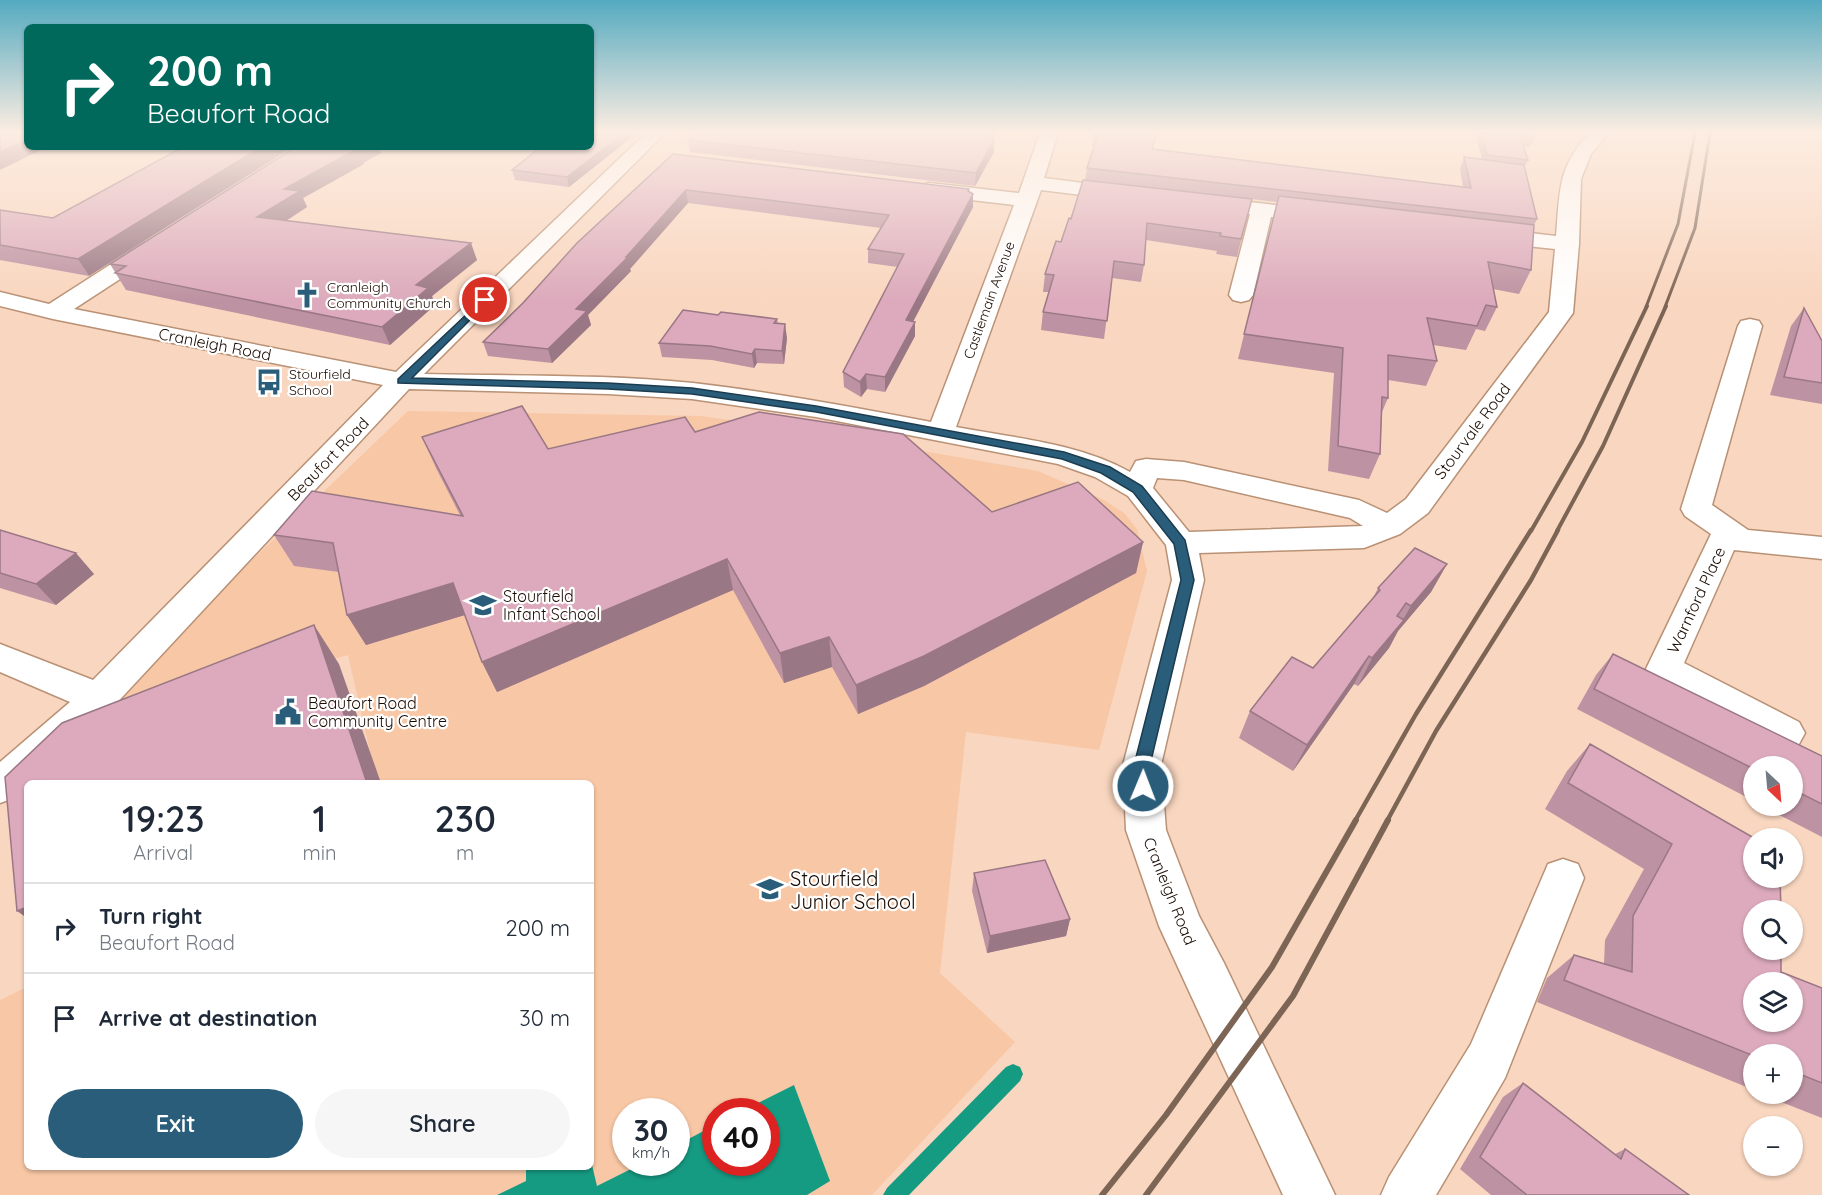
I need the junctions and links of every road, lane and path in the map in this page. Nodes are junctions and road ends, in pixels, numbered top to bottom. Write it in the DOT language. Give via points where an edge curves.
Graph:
graph roads {
  1 [pos="598,189"];
  2 [pos="963,189"];
  3 [pos="1030,189"];
  4 [pos="1571,189"];
  5 [pos="1029,192"];
  6 [pos="1147,196"];
  7 [pos="1182,200"];
  8 [pos="1262,210"];
  9 [pos="1345,219"];
  10 [pos="1463,232"];
  11 [pos="171,236"];
  12 [pos="1568,244"];
  13 [pos="1241,295"];
  14 [pos="0,299"];
  15 [pos="53,312"];
  16 [pos="1750,327"];
  17 [pos="402,381"];
  18 [pos="940,434"];
  19 [pos="1138,489"];
  20 [pos="1389,527"];
  21 [pos="1733,539"];
  22 [pos="1180,543"];
  23 [pos="1822,549"];
  24 [pos="0,657"];
  25 [pos="99,698"];
  26 [pos="1785,733"];
  27 [pos="0,786"];
  28 [pos="1563,878"];
  29 [pos="1309,1195"];
  30 [pos="1407,1195"];
  1 -- 17 [label="street, Beaufort Road"];
  2 -- 5 [label="street"];
  3 -- 5 [label="street, Castlemain Avenue"];
  4 -- 12 [label="street, Stourvale Road"];
  5 -- 6 [label="street"];
  5 -- 18 [label="street, Castlemain Avenue"];
  7 -- 8 [label="street"];
  8 -- 9 [label="street"];
  8 -- 13 [label="street"];
  10 -- 12 [label="street"];
  11 -- 15 [label="street"];
  12 -- 20 [label="street, Stourvale Road" via="1561,313 1416,506"];
  14 -- 15 [label="street, Cranleigh Road"];
  15 -- 17 [label="street, Cranleigh Road"];
  16 -- 21 [label="street" via="1696,509"];
  17 -- 18 [label="street, Cranleigh Road" via="692,391 816,409"];
  17 -- 25 [label="street, Beaufort Road"];
  18 -- 19 [label="street, Cranleigh Road" via="1064,456 1105,470"];
  19 -- 20 [label="street" via="1146,468 1184,471 1359,510"];
  19 -- 22 [label="street, Cranleigh Road"];
  20 -- 22 [label="street, Stourvale Road" via="1364,537"];
  21 -- 23 [label="street"];
  21 -- 26 [label="street, Warnford Place" via="1664,669"];
  22 -- 29 [label="street, Cranleigh Road" via="1188,580 1142,765 1146,830 1181,926"];
  24 -- 25 [label="street"];
  25 -- 27 [label="street, Beaufort Road"];
  28 -- 30 [label="street" via="1488,1061"];
}
